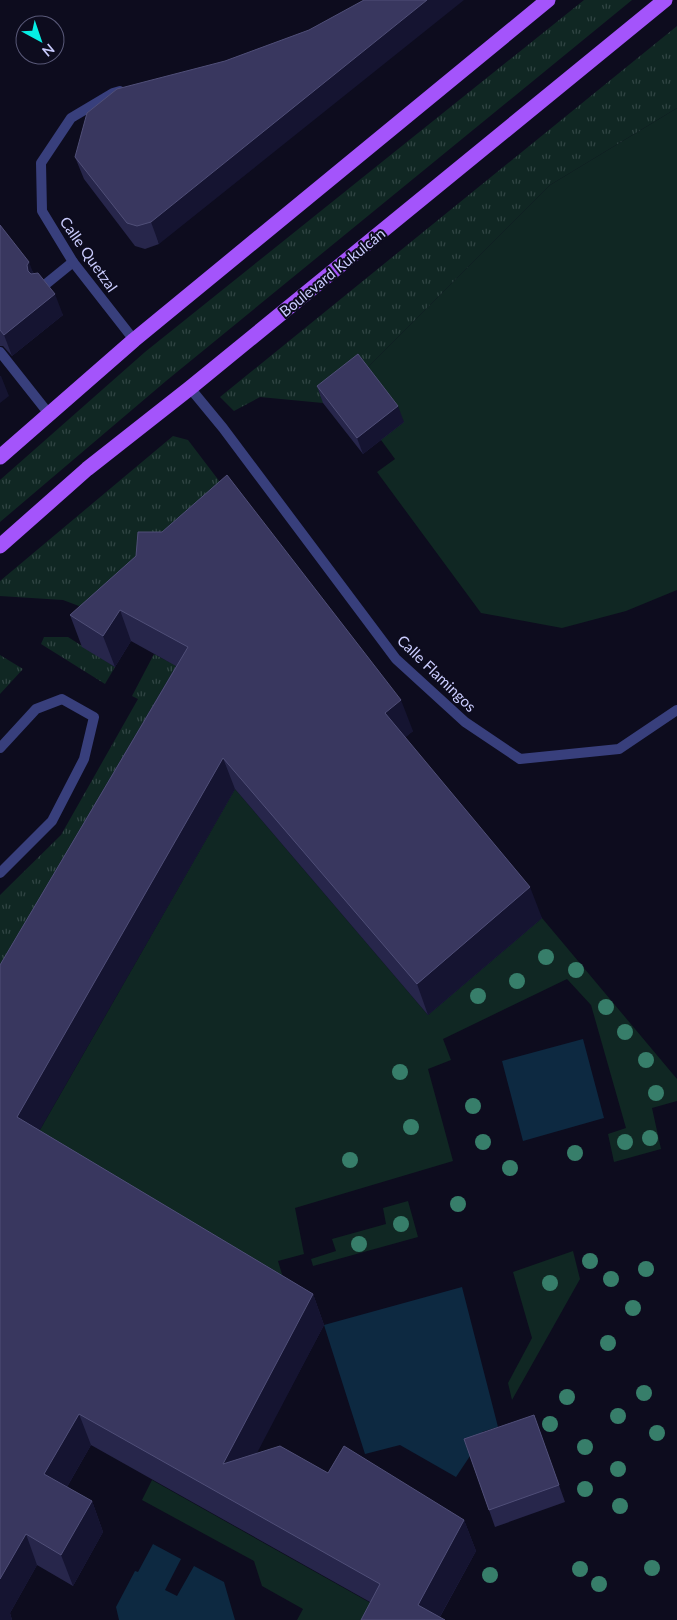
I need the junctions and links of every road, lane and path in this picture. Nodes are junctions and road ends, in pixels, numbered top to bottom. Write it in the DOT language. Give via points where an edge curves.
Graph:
graph roads {
  1 [pos="548,0"];
  2 [pos="665,0"];
  3 [pos="132,89"];
  4 [pos="73,262"];
  5 [pos="41,288"];
  6 [pos="134,340"];
  7 [pos="0,352"];
  8 [pos="190,388"];
  9 [pos="49,414"];
  10 [pos="0,457"];
  11 [pos="0,546"];
  12 [pos="677,710"];
  13 [pos="0,748"];
  14 [pos="0,873"];
  1 -- 6 [label="main road"];
  2 -- 8 [label="main road, Boulevard Kukulcán"];
  3 -- 4 [label="street, Calle Quetzal" via="112,93 71,118 41,163 42,212"];
  4 -- 5 [label="street"];
  4 -- 6 [label="street, Calle Quetzal"];
  6 -- 9 [label="main road"];
  7 -- 9 [label="street"];
  8 -- 11 [label="main road, Boulevard Kukulcán" via="87,469"];
  8 -- 12 [label="street, Calle Flamingos" via="396,659 465,722 520,759 619,750"];
  9 -- 10 [label="main road"];
  13 -- 14 [label="street" via="36,709 62,699 94,717 84,759 52,821"];
}
